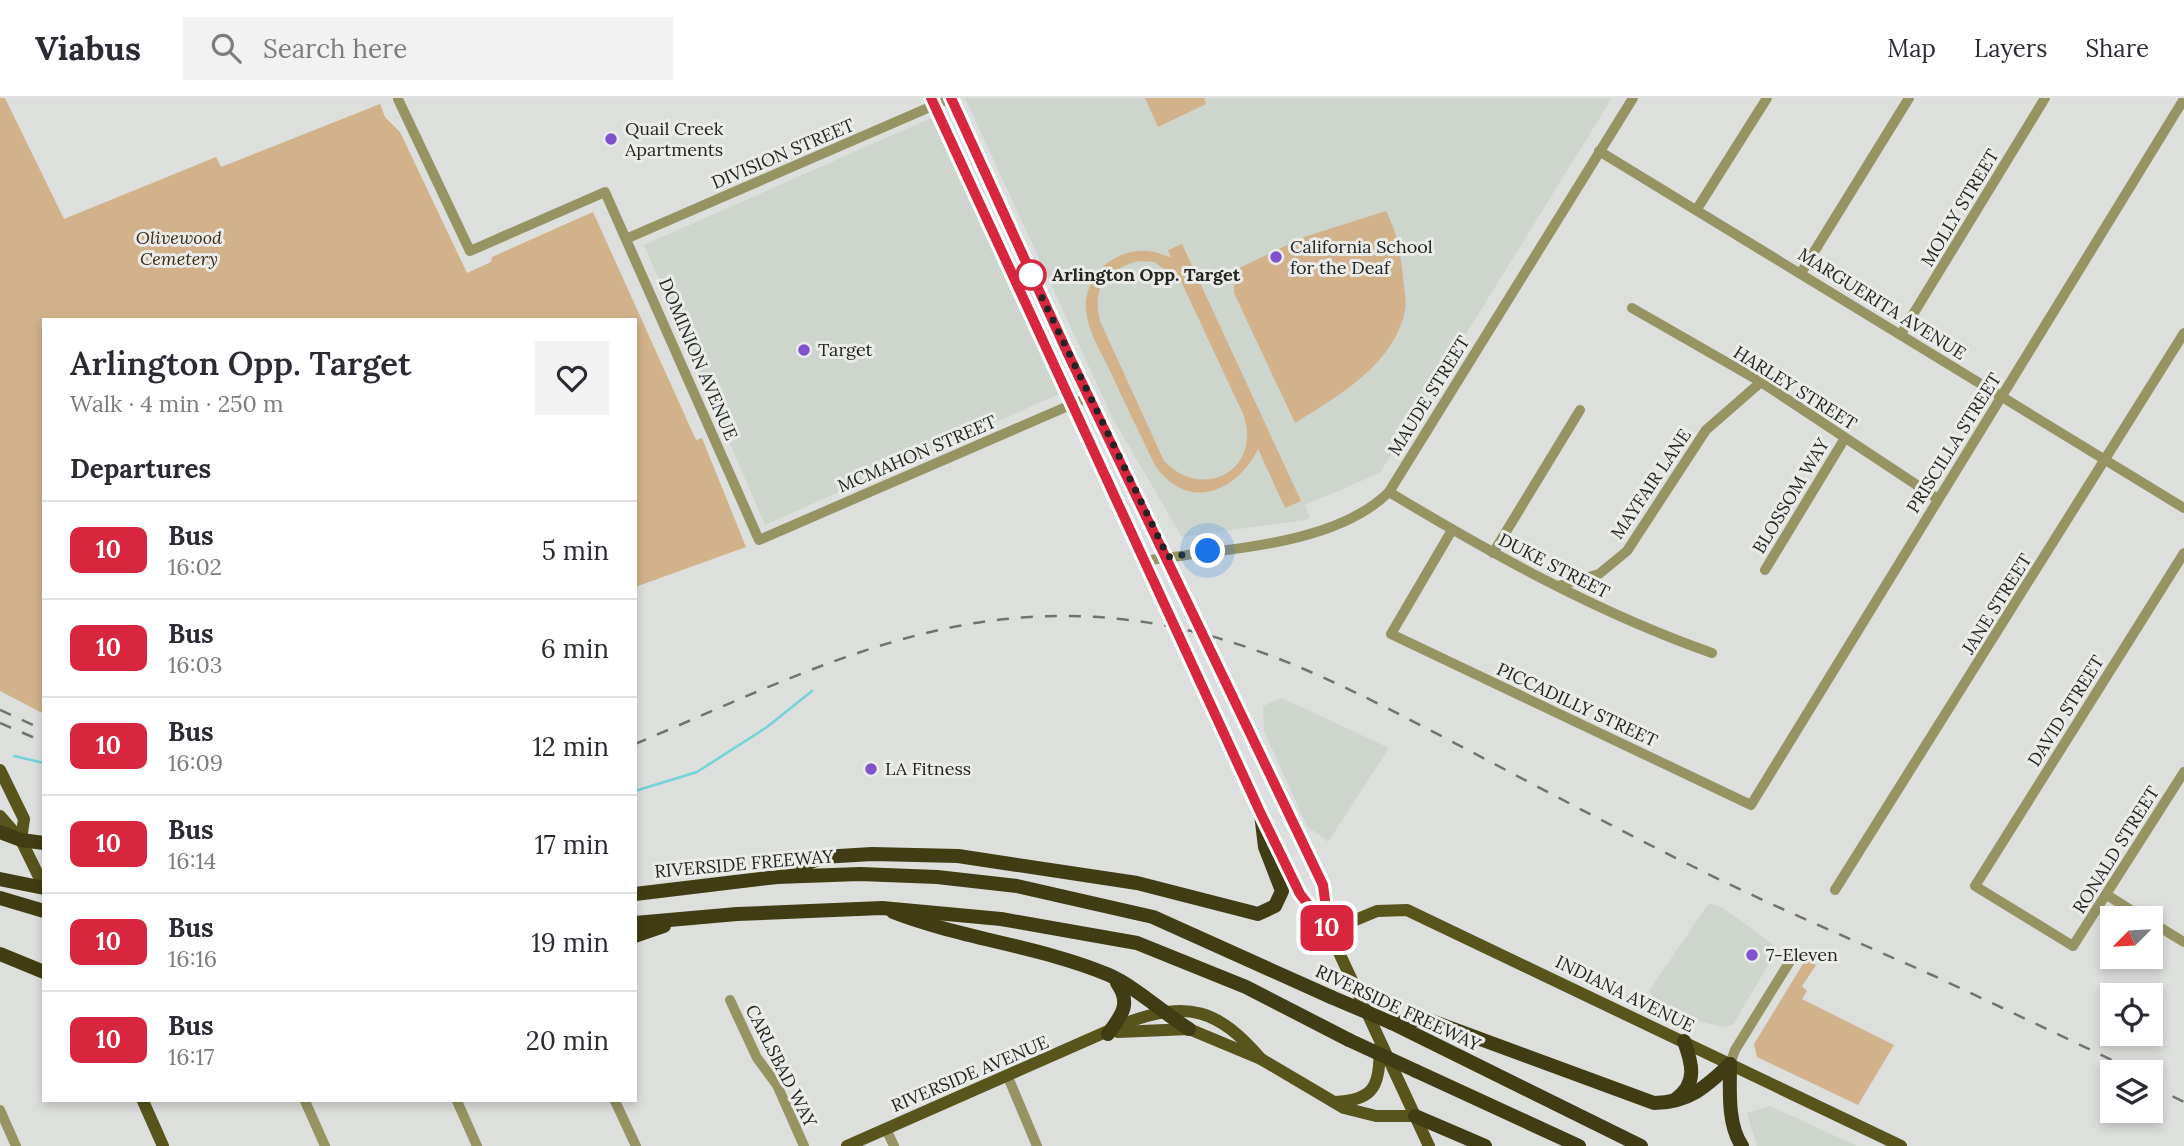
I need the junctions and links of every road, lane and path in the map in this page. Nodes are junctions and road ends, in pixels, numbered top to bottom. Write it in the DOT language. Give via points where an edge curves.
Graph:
graph roads {
  1 [pos="951,98"];
  2 [pos="1633,98"];
  3 [pos="1767,98"];
  4 [pos="1909,98"];
  5 [pos="2045,98"];
  6 [pos="398,99"];
  7 [pos="2184,99"];
  8 [pos="933,102"];
  9 [pos="1599,151"];
  10 [pos="1697,209"];
  11 [pos="628,238"];
  12 [pos="1801,273"];
  13 [pos="1632,308"];
  14 [pos="2184,333"];
  15 [pos="1901,334"];
  16 [pos="1761,383"];
  17 [pos="2002,396"];
  18 [pos="1089,397"];
  19 [pos="1072,404"];
  20 [pos="1580,410"];
  21 [pos="1845,438"];
  22 [pos="2106,460"];
  23 [pos="1388,492"];
  24 [pos="1938,499"];
  25 [pos="2184,508"];
  26 [pos="1452,530"];
  27 [pos="759,540"];
  28 [pos="1493,553"];
  29 [pos="2184,553"];
  30 [pos="1168,557"];
  31 [pos="1145,561"];
  32 [pos="1765,570"];
  33 [pos="1558,586"];
  34 [pos="1712,653"];
  35 [pos="0,770"];
  36 [pos="2184,772"];
  37 [pos="1751,805"];
  38 [pos="1261,814"];
  39 [pos="0,816"];
  40 [pos="0,832"];
  41 [pos="21,840"];
  42 [pos="42,843"];
  43 [pos="777,877"];
  44 [pos="0,879"];
  45 [pos="42,883"];
  46 [pos="42,887"];
  47 [pos="1835,890"];
  48 [pos="637,894"];
  49 [pos="2107,895"];
  50 [pos="6,900"];
  51 [pos="2124,906"];
  52 [pos="882,908"];
  53 [pos="42,910"];
  54 [pos="689,918"];
  55 [pos="637,923"];
  56 [pos="2163,929"];
  57 [pos="1329,931"];
  58 [pos="637,935"];
  59 [pos="2184,942"];
  60 [pos="2073,946"];
  61 [pos="0,954"];
  62 [pos="1792,958"];
  63 [pos="42,971"];
  64 [pos="1112,976"];
  65 [pos="730,1000"];
  66 [pos="1161,1012"];
  67 [pos="1392,1023"];
  68 [pos="1189,1028"];
  69 [pos="1108,1034"];
  70 [pos="1684,1041"];
  71 [pos="1380,1042"];
  72 [pos="1261,1059"];
  73 [pos="1730,1064"];
  74 [pos="1007,1077"];
  75 [pos="143,1102"];
  76 [pos="305,1102"];
  77 [pos="457,1102"];
  78 [pos="615,1102"];
  79 [pos="1333,1102"];
  80 [pos="1671,1103"];
  81 [pos="0,1110"];
  82 [pos="1415,1116"];
  83 [pos="886,1129"];
  84 [pos="16,1146"];
  85 [pos="163,1146"];
  86 [pos="325,1146"];
  87 [pos="477,1146"];
  88 [pos="636,1146"];
  89 [pos="804,1146"];
  90 [pos="847,1146"];
  91 [pos="894,1146"];
  92 [pos="1037,1146"];
  93 [pos="1429,1146"];
  94 [pos="1485,1146"];
  95 [pos="1579,1146"];
  96 [pos="1641,1146"];
  97 [pos="1742,1146"];
  98 [pos="1901,1146"];
  1 -- 8 [label="street, DIVISION STREET"];
  1 -- 18 [label="main road"];
  2 -- 9 [label="street, MAUDE STREET"];
  3 -- 10 [label="street"];
  4 -- 12 [label="street"];
  5 -- 15 [label="street, MOLLY STREET"];
  6 -- 11 [label="street, DOMINION AVENUE" via="470,251 605,192"];
  7 -- 17 [label="street, PRISCILLA STREET"];
  8 -- 11 [label="street, DIVISION STREET"];
  8 -- 19 [label="main road"];
  9 -- 10 [label="street, MARGUERITA AVENUE"];
  9 -- 23 [label="street, MAUDE STREET"];
  10 -- 12 [label="street, MARGUERITA AVENUE"];
  11 -- 27 [label="street, DOMINION AVENUE"];
  12 -- 15 [label="street, MARGUERITA AVENUE"];
  13 -- 16 [label="street, HARLEY STREET"];
  14 -- 22 [label="street, JANE STREET"];
  15 -- 17 [label="street, MARGUERITA AVENUE"];
  16 -- 21 [label="street, HARLEY STREET"];
  16 -- 33 [label="street, MAYFAIR LANE" via="1706,430 1628,551 1599,574"];
  17 -- 22 [label="street, MARGUERITA AVENUE"];
  17 -- 24 [label="street, PRISCILLA STREET"];
  18 -- 19 [label="street, MCMAHON STREET"];
  18 -- 30 [label="main road"];
  19 -- 27 [label="street, MCMAHON STREET"];
  19 -- 31 [label="main road"];
  20 -- 28 [label="street"];
  21 -- 24 [label="street, HARLEY STREET"];
  21 -- 32 [label="street, BLOSSOM WAY"];
  22 -- 25 [label="street, MARGUERITA AVENUE"];
  22 -- 47 [label="street, JANE STREET"];
  23 -- 26 [label="street, DUKE STREET"];
  23 -- 30 [label="street, MAUDE STREET" via="1358,516 1308,535"];
  24 -- 37 [label="street, PRISCILLA STREET"];
  26 -- 28 [label="street, DUKE STREET"];
  26 -- 37 [label="street, PICCADILLY STREET" via="1391,634"];
  28 -- 33 [label="street, DUKE STREET"];
  29 -- 60 [label="street, DAVID STREET" via="1975,886"];
  30 -- 31 [label="street, MAUDE STREET"];
  30 -- 57 [label="main road" via="1323,885"];
  31 -- 38 [label="main road"];
  33 -- 34 [label="street, DUKE STREET" via="1652,632"];
  35 -- 41 [label="main road" via="24,819"];
  36 -- 49 [label="street, RONALD STREET"];
  38 -- 43 [label="highway" via="1265,848 1282,891 1275,906 1258,914 1137,883 958,856 872,853 821,858"];
  38 -- 57 [label="main road" via="1300,894"];
  39 -- 41 [label="main road"];
  40 -- 41 [label="highway"];
  41 -- 42 [label="highway"];
  41 -- 45 [label="main road"];
  43 -- 48 [label="highway, RIVERSIDE FREEWAY"];
  43 -- 67 [label="highway, RIVERSIDE FREEWAY, bridge" via="911,876 1017,886 1153,917"];
  44 -- 46 [label="highway"];
  49 -- 51 [label="street"];
  49 -- 60 [label="street, RONALD STREET"];
  50 -- 53 [label="highway"];
  52 -- 54 [label="highway"];
  52 -- 64 [label="highway" via="932,927"];
  52 -- 95 [label="highway, bridge" via="989,918 1138,943 1246,987"];
  54 -- 55 [label="highway"];
  54 -- 58 [label="highway"];
  56 -- 59 [label="street"];
  57 -- 70 [label="main road, INDIANA AVENUE" via="1377,911 1407,910"];
  57 -- 71 [label="main road"];
  61 -- 63 [label="highway"];
  62 -- 73 [label="street"];
  64 -- 66 [label="highway"];
  64 -- 69 [label="highway" via="1125,993 1125,1006"];
  65 -- 89 [label="street, CARLSBAD WAY"];
  66 -- 68 [label="highway"];
  66 -- 69 [label="main road, RIVERSIDE AVENUE"];
  66 -- 72 [label="main road, RIVERSIDE AVENUE" via="1209,1014"];
  67 -- 80 [label="highway" via="1426,1019 1654,1103"];
  67 -- 96 [label="highway, RIVERSIDE FREEWAY"];
  68 -- 69 [label="main road, RIVERSIDE AVENUE"];
  68 -- 72 [label="main road, RIVERSIDE AVENUE"];
  69 -- 74 [label="main road, RIVERSIDE AVENUE"];
  70 -- 73 [label="main road, INDIANA AVENUE"];
  70 -- 80 [label="highway" via="1692,1077 1688,1090"];
  71 -- 79 [label="main road" via="1380,1072 1374,1087 1364,1097"];
  71 -- 82 [label="main road"];
  72 -- 79 [label="main road, RIVERSIDE AVENUE"];
  73 -- 80 [label="highway" via="1705,1088"];
  73 -- 97 [label="highway" via="1730,1101"];
  73 -- 98 [label="main road, INDIANA AVENUE"];
  74 -- 83 [label="main road, RIVERSIDE AVENUE"];
  74 -- 92 [label="street"];
  75 -- 85 [label="main road"];
  76 -- 86 [label="street"];
  77 -- 87 [label="street"];
  78 -- 88 [label="street"];
  79 -- 82 [label="main road, RIVERSIDE AVENUE" via="1362,1114"];
  81 -- 84 [label="street"];
  82 -- 93 [label="main road"];
  82 -- 94 [label="highway"];
  83 -- 90 [label="main road, RIVERSIDE AVENUE"];
  83 -- 91 [label="street"];
}
